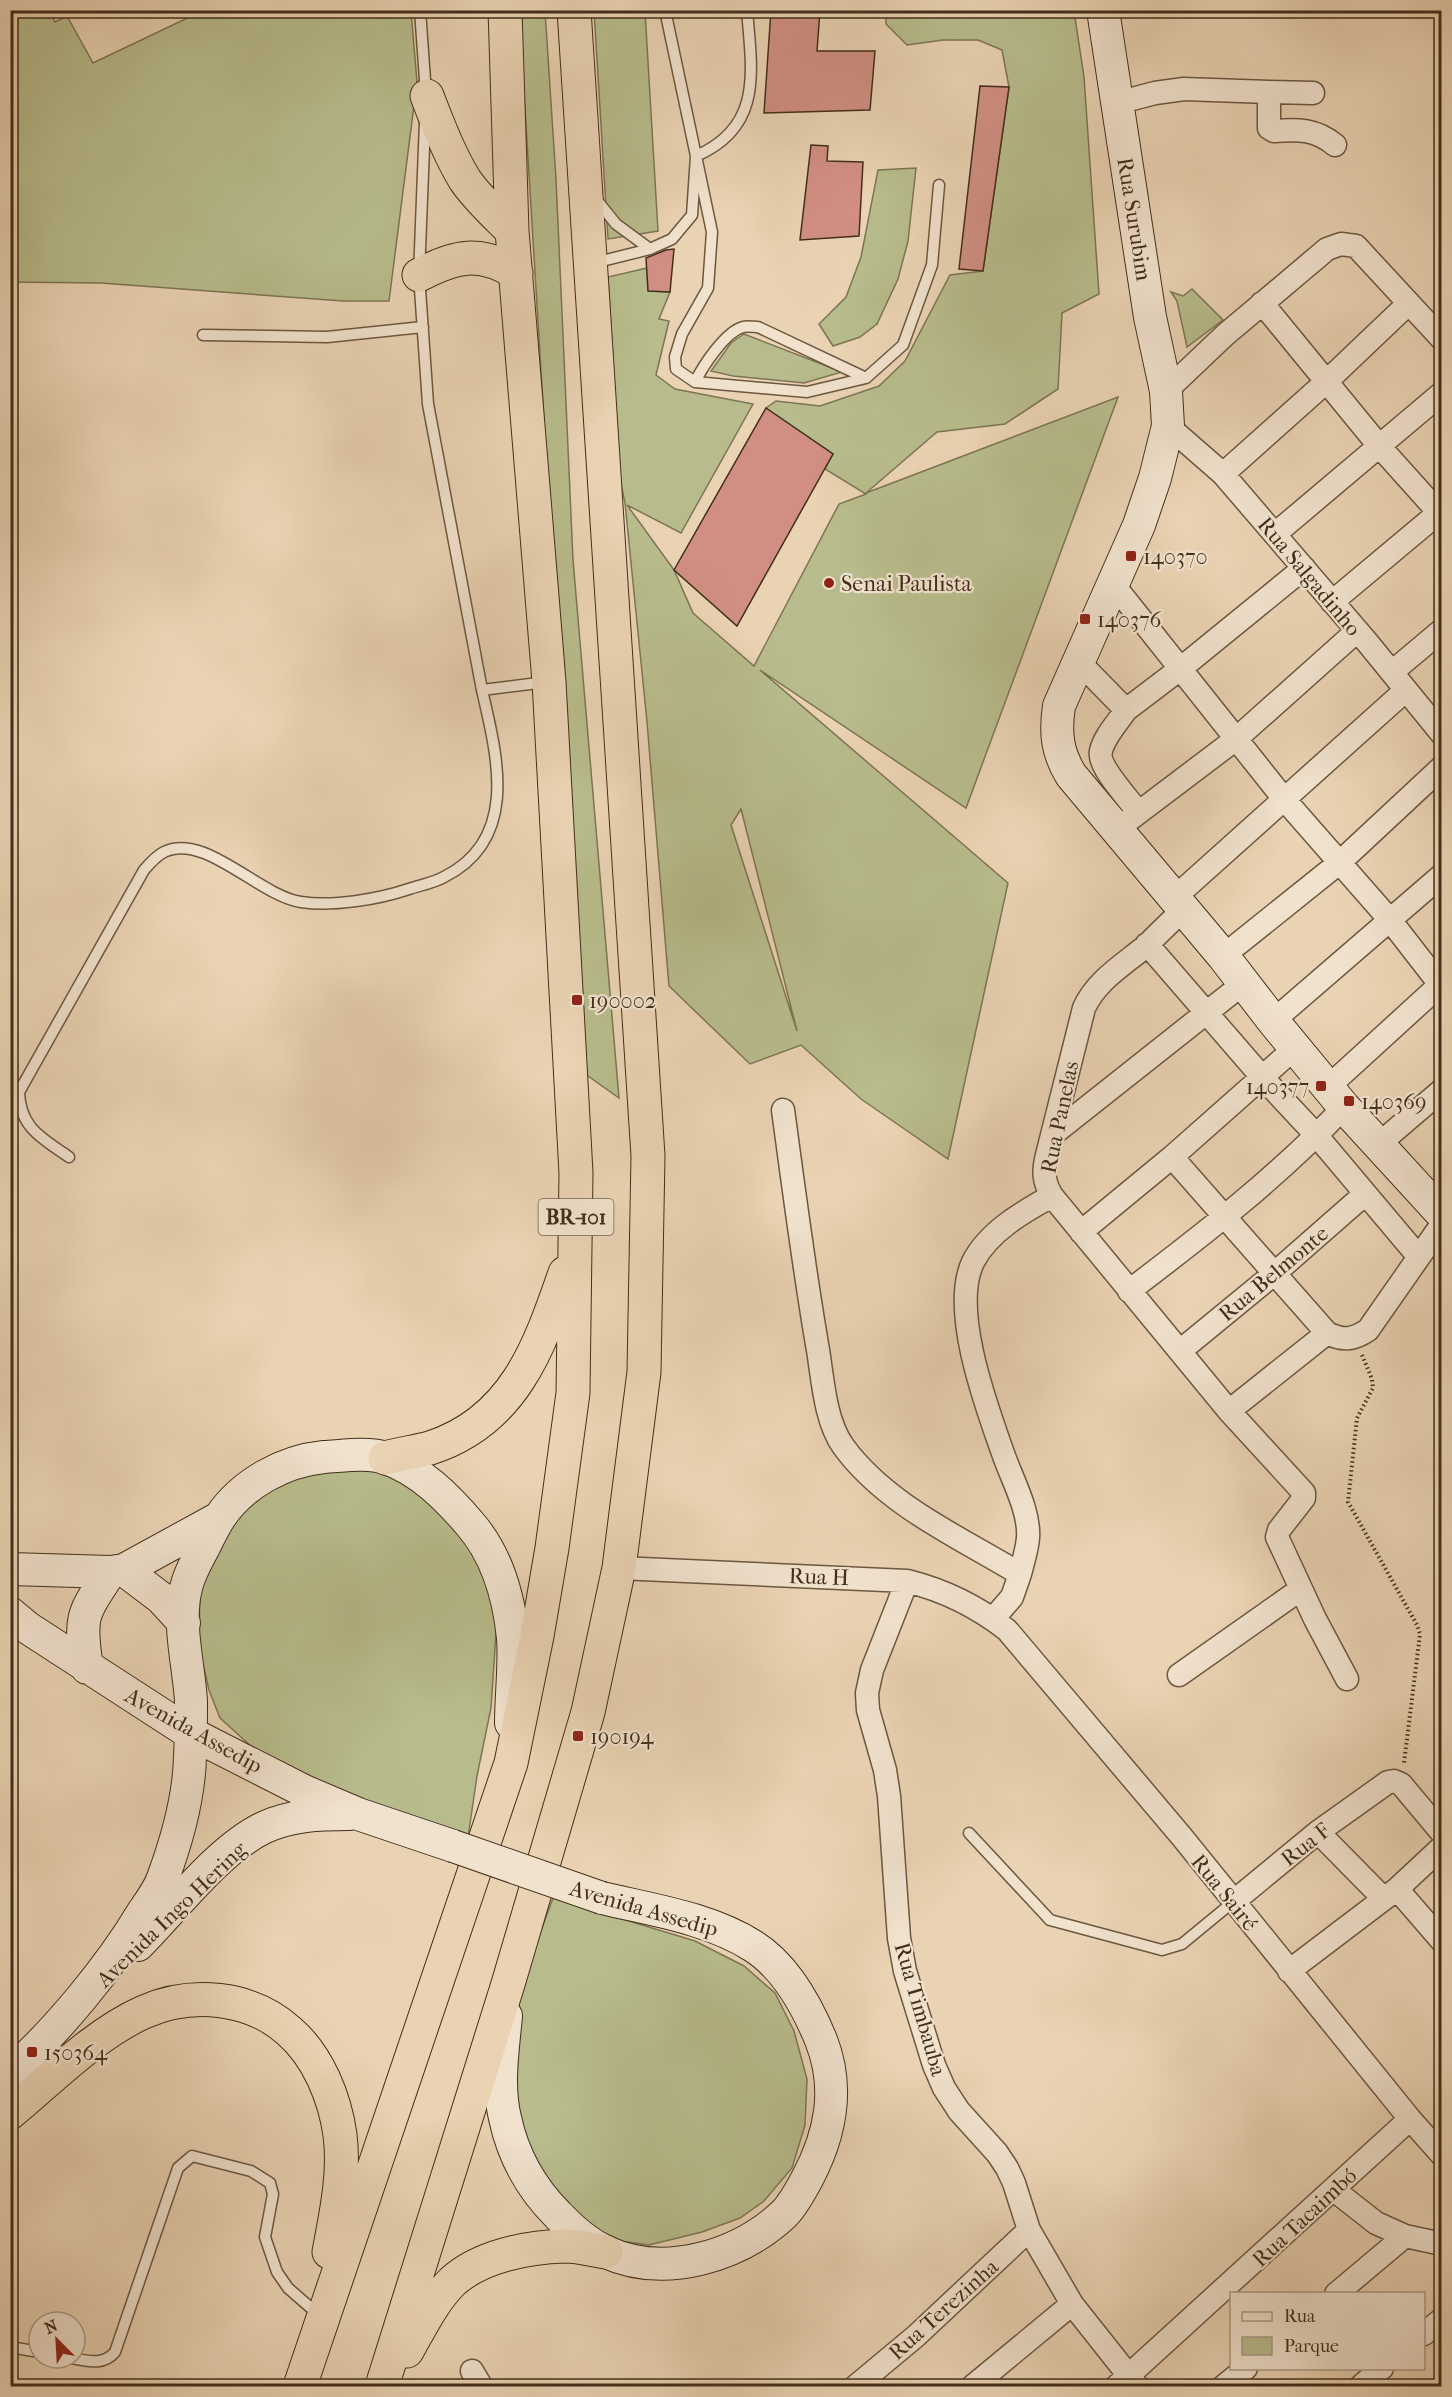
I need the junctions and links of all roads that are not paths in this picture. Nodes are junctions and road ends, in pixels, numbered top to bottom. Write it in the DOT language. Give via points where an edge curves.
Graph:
graph roads {
  1 [pos="420,10"];
  2 [pos="505,10"];
  3 [pos="574,10"];
  4 [pos="665,10"];
  5 [pos="747,10"];
  6 [pos="1103,10"];
  7 [pos="1269,92"];
  8 [pos="1313,93"];
  9 [pos="426,96"];
  10 [pos="1117,103"];
  11 [pos="1335,145"];
  12 [pos="696,156"];
  13 [pos="585,182"];
  14 [pos="939,185"];
  15 [pos="512,231"];
  16 [pos="650,249"];
  17 [pos="590,264"];
  18 [pos="516,273"];
  19 [pos="419,275"];
  20 [pos="1262,303"];
  21 [pos="1409,303"];
  22 [pos="423,327"];
  23 [pos="203,335"];
  24 [pos="1442,339"];
  25 [pos="866,378"];
  26 [pos="695,381"];
  27 [pos="1326,382"];
  28 [pos="1166,392"];
  29 [pos="1442,393"];
  30 [pos="1168,426"];
  31 [pos="1380,447"];
  32 [pos="1222,474"];
  33 [pos="1440,513"];
  34 [pos="1275,534"];
  35 [pos="1304,568"];
  36 [pos="1113,584"];
  37 [pos="1332,602"];
  38 [pos="1357,630"];
  39 [pos="1442,630"];
  40 [pos="1079,662"];
  41 [pos="1180,669"];
  42 [pos="549,681"];
  43 [pos="1399,681"];
  44 [pos="482,690"];
  45 [pos="1126,710"];
  46 [pos="1442,734"];
  47 [pos="1236,739"];
  48 [pos="1442,766"];
  49 [pos="1284,799"];
  50 [pos="1128,820"];
  51 [pos="1339,863"];
  52 [pos="1442,875"];
  53 [pos="1179,904"];
  54 [pos="1390,920"];
  55 [pos="1147,944"];
  56 [pos="1223,956"];
  57 [pos="1244,983"];
  58 [pos="1441,985"];
  59 [pos="1207,1014"];
  60 [pos="1273,1021"];
  61 [pos="1295,1048"];
  62 [pos="1262,1077"];
  63 [pos="1442,1090"];
  64 [pos="1336,1097"];
  65 [pos="783,1110"];
  66 [pos="1052,1135"];
  67 [pos="1317,1136"];
  68 [pos="1379,1144"];
  69 [pos="69,1157"];
  70 [pos="1172,1157"];
  71 [pos="1365,1194"];
  72 [pos="1052,1196"];
  73 [pos="1442,1214"];
  74 [pos="1226,1217"];
  75 [pos="1442,1224"];
  76 [pos="1081,1232"];
  77 [pos="576,1243"];
  78 [pos="1418,1256"];
  79 [pos="1275,1273"];
  80 [pos="1129,1291"];
  81 [pos="1327,1333"];
  82 [pos="1180,1351"];
  83 [pos="1229,1411"];
  84 [pos="385,1458"];
  85 [pos="219,1518"];
  86 [pos="619,1568"];
  87 [pos="10,1569"];
  88 [pos="117,1571"];
  89 [pos="1020,1574"];
  90 [pos="907,1581"];
  91 [pos="1301,1589"];
  92 [pos="10,1613"];
  93 [pos="184,1623"];
  94 [pos="1000,1625"];
  95 [pos="87,1668"];
  96 [pos="1179,1674"];
  97 [pos="1347,1679"];
  98 [pos="190,1733"];
  99 [pos="511,1763"];
  100 [pos="358,1814"];
  101 [pos="1318,1832"];
  102 [pos="969,1833"];
  103 [pos="1442,1833"];
  104 [pos="1442,1847"];
  105 [pos="1390,1894"];
  106 [pos="1233,1902"];
  107 [pos="1442,1941"];
  108 [pos="1289,1971"];
  109 [pos="508,1984"];
  110 [pos="63,2019"];
  111 [pos="22,2057"];
  112 [pos="10,2113"];
  113 [pos="1410,2119"];
  114 [pos="1442,2155"];
  115 [pos="1334,2190"];
  116 [pos="1029,2230"];
  117 [pos="1405,2236"];
  118 [pos="1442,2244"];
  119 [pos="606,2252"];
  120 [pos="1338,2292"];
  121 [pos="1072,2304"];
  122 [pos="319,2315"];
  123 [pos="1442,2319"];
  124 [pos="1425,2333"];
  125 [pos="10,2347"];
  126 [pos="314,2347"];
  127 [pos="27,2350"];
  128 [pos="87,2360"];
  129 [pos="1244,2370"];
  130 [pos="1380,2370"];
  131 [pos="1128,2383"];
  132 [pos="300,2386"];
  133 [pos="382,2386"];
  134 [pos="393,2386"];
  135 [pos="856,2386"];
  136 [pos="973,2386"];
  137 [pos="1224,2386"];
  138 [pos="1361,2386"];
  1 -- 9 [label="lane"];
  2 -- 15 [label="highway, BR-101"];
  3 -- 13 [label="highway"];
  4 -- 12 [label="lane"];
  5 -- 12 [label="lane" via="750,98 742,119 730,134"];
  6 -- 10 [label="main road, Rua Surubim"];
  7 -- 8 [label="street"];
  7 -- 10 [label="street" via="1184,89"];
  7 -- 11 [label="street" via="1269,128 1303,129 1324,136"];
  9 -- 15 [label="highway" via="465,178"];
  9 -- 19 [label="lane"];
  10 -- 28 [label="main road, Rua Surubim" via="1150,317"];
  12 -- 16 [label="lane" via="692,215 672,239"];
  12 -- 26 [label="lane" via="712,232 708,288 682,334 675,357 676,369"];
  13 -- 16 [label="lane" via="616,224"];
  13 -- 17 [label="highway"];
  14 -- 25 [label="lane" via="932,265 903,345"];
  15 -- 18 [label="highway, BR-101"];
  16 -- 17 [label="lane"];
  17 -- 86 [label="highway" via="648,1156 644,1372"];
  18 -- 19 [label="highway" via="488,259 464,257"];
  18 -- 42 [label="highway, BR-101"];
  19 -- 22 [label="lane"];
  20 -- 21 [label="street" via="1327,249 1341,244 1356,246"];
  20 -- 27 [label="street"];
  20 -- 28 [label="street"];
  21 -- 24 [label="street"];
  21 -- 27 [label="street"];
  22 -- 23 [label="lane" via="327,337"];
  22 -- 44 [label="lane" via="428,404"];
  25 -- 26 [label="lane" via="807,392"];
  25 -- 26 [label="lane" via="758,327 743,327 727,338"];
  27 -- 31 [label="street"];
  27 -- 32 [label="street"];
  28 -- 30 [label="main road, Rua Surubim"];
  29 -- 31 [label="street"];
  30 -- 32 [label="street, Rua Salgadinho"];
  30 -- 36 [label="main road" via="1139,525"];
  31 -- 33 [label="street"];
  31 -- 34 [label="street"];
  32 -- 34 [label="street, Rua Salgadinho"];
  33 -- 37 [label="street"];
  34 -- 35 [label="street, Rua Salgadinho"];
  35 -- 37 [label="street, Rua Salgadinho"];
  35 -- 41 [label="street"];
  36 -- 40 [label="main road"];
  36 -- 41 [label="street"];
  37 -- 38 [label="street, Rua Salgadinho"];
  38 -- 43 [label="street, Rua Salgadinho"];
  38 -- 47 [label="street"];
  39 -- 43 [label="street, Rua Panelas"];
  40 -- 45 [label="street"];
  40 -- 50 [label="main road" via="1059,706 1055,729 1062,760 1071,776"];
  41 -- 45 [label="street"];
  41 -- 47 [label="street"];
  42 -- 44 [label="lane"];
  42 -- 77 [label="highway, BR-101" via="576,1173"];
  43 -- 46 [label="street, Rua Salgadinho"];
  43 -- 49 [label="street, Rua Panelas"];
  44 -- 69 [label="lane" via="497,767 497,810 489,834 477,852 443,878 387,897 310,902 286,897 200,850 165,851 144,870 19,1092 22,1115 35,1133"];
  45 -- 50 [label="street" via="1105,741 1101,758"];
  47 -- 49 [label="street"];
  47 -- 50 [label="street"];
  48 -- 51 [label="street"];
  49 -- 51 [label="street"];
  49 -- 53 [label="street, Rua Panelas"];
  50 -- 53 [label="main road"];
  51 -- 54 [label="street"];
  51 -- 56 [label="street"];
  52 -- 54 [label="street"];
  53 -- 55 [label="street, Rua Panelas"];
  53 -- 56 [label="main road"];
  54 -- 58 [label="street"];
  54 -- 60 [label="street"];
  55 -- 59 [label="street"];
  55 -- 66 [label="street, Rua Panelas" via="1088,998"];
  56 -- 57 [label="main road"];
  57 -- 59 [label="street"];
  57 -- 60 [label="main road"];
  58 -- 64 [label="street"];
  59 -- 62 [label="street"];
  59 -- 66 [label="street"];
  60 -- 61 [label="main road"];
  61 -- 62 [label="street"];
  61 -- 64 [label="main road"];
  62 -- 67 [label="street"];
  62 -- 70 [label="street"];
  63 -- 68 [label="street"];
  64 -- 67 [label="street"];
  64 -- 68 [label="main road"];
  65 -- 89 [label="street" via="810,1306 836,1435 886,1491"];
  66 -- 72 [label="street, Rua Panelas" via="1043,1172"];
  67 -- 71 [label="street"];
  67 -- 74 [label="street"];
  68 -- 73 [label="main road"];
  70 -- 74 [label="street"];
  70 -- 76 [label="street"];
  71 -- 78 [label="street"];
  71 -- 79 [label="street, Rua Belmonte"];
  72 -- 76 [label="street, Rua Panelas"];
  72 -- 89 [label="street" via="1016,1218 981,1250 969,1272 965,1293 972,1352 1026,1521 1028,1537"];
  74 -- 79 [label="street"];
  74 -- 80 [label="street"];
  75 -- 78 [label="street"];
  76 -- 80 [label="street, Rua Panelas"];
  77 -- 84 [label="highway" via="545,1331 509,1395 465,1432 430,1448"];
  77 -- 99 [label="highway, BR-101" via="573,1393 550,1559"];
  78 -- 81 [label="street" via="1368,1330 1344,1339"];
  79 -- 81 [label="street"];
  79 -- 82 [label="street, Rua Belmonte"];
  80 -- 82 [label="street, Rua Panelas"];
  81 -- 83 [label="street"];
  82 -- 83 [label="street, Rua Panelas"];
  83 -- 91 [label="street, Rua Panelas" via="1304,1493 1277,1534"];
  84 -- 85 [label="main road, Avenida Ingo Hering" via="347,1456 288,1465 250,1485"];
  84 -- 99 [label="main road, Avenida Ingo Hering" via="419,1476 450,1501 476,1530 495,1565 508,1602 513,1641"];
  85 -- 88 [label="main road"];
  85 -- 93 [label="main road, Avenida Ingo Hering" via="186,1589"];
  86 -- 90 [label="street, Rua H"];
  86 -- 109 [label="highway" via="588,1712"];
  87 -- 88 [label="main road"];
  88 -- 93 [label="main road" via="161,1598"];
  88 -- 95 [label="main road" via="86,1608 83,1640"];
  89 -- 94 [label="street"];
  90 -- 94 [label="street, Rua H" via="934,1587"];
  90 -- 116 [label="street, Rua Timbauba" via="872,1670 867,1694 889,1796 905,1971 944,2088 959,2111 997,2152 1014,2183"];
  91 -- 96 [label="street"];
  91 -- 97 [label="street"];
  92 -- 95 [label="main road, Avenida Assedip"];
  93 -- 98 [label="main road, Avenida Ingo Hering"];
  94 -- 106 [label="street, Rua Sairé"];
  95 -- 98 [label="main road, Avenida Assedip"];
  98 -- 100 [label="main road, Avenida Assedip"];
  98 -- 110 [label="main road, Avenida Ingo Hering" via="188,1787 162,1881 129,1936"];
  99 -- 126 [label="highway, BR-101"];
  100 -- 110 [label="main road, Avenida Ingo Hering" via="315,1814 287,1820 263,1828 240,1843"];
  100 -- 119 [label="main road, Avenida Assedip, bridge" via="602,1898 707,1924 754,1946 781,1971 814,2023 829,2061 830,2121 819,2155 785,2213 715,2256 677,2263 637,2261"];
  101 -- 103 [label="street, Rua F" via="1395,1781"];
  101 -- 105 [label="street"];
  101 -- 106 [label="street, Rua F"];
  102 -- 106 [label="lane" via="1050,1920 1162,1950 1182,1944"];
  104 -- 105 [label="street"];
  105 -- 107 [label="street"];
  105 -- 108 [label="street"];
  106 -- 108 [label="street, Rua Sairé"];
  108 -- 113 [label="street, Rua Sairé"];
  109 -- 119 [label="main road, Avenida Assedip" via="501,2079 505,2118 518,2160 540,2197 571,2228"];
  109 -- 133 [label="highway"];
  110 -- 111 [label="main road, Avenida Ingo Hering"];
  112 -- 122 [label="highway" via="98,2040 143,2012 175,2001 219,1999 256,2010 289,2031 316,2064 331,2097 340,2136 340,2187"];
  113 -- 114 [label="street, Rua Sairé"];
  113 -- 115 [label="street, Rua Tacaimbó"];
  115 -- 117 [label="street" via="1377,2223"];
  115 -- 131 [label="street, Rua Tacaimbó"];
  116 -- 121 [label="street, Rua Timbauba"];
  116 -- 135 [label="street, Rua Terezinha" via="916,2336"];
  117 -- 118 [label="street"];
  117 -- 120 [label="street"];
  119 -- 134 [label="highway" via="566,2246 534,2249 494,2259 468,2271 435,2304 407,2351"];
  121 -- 131 [label="street, Rua Timbauba"];
  121 -- 136 [label="street"];
  122 -- 126 [label="highway"];
  122 -- 128 [label="lane" via="288,2288 277,2272 265,2237 273,2194 270,2184 251,2171 192,2156 178,2169 115,2352 97,2362"];
  123 -- 124 [label="street"];
  125 -- 127 [label="lane"];
  126 -- 132 [label="highway, BR-101"];
  129 -- 137 [label="street"];
  130 -- 138 [label="street"];
}
